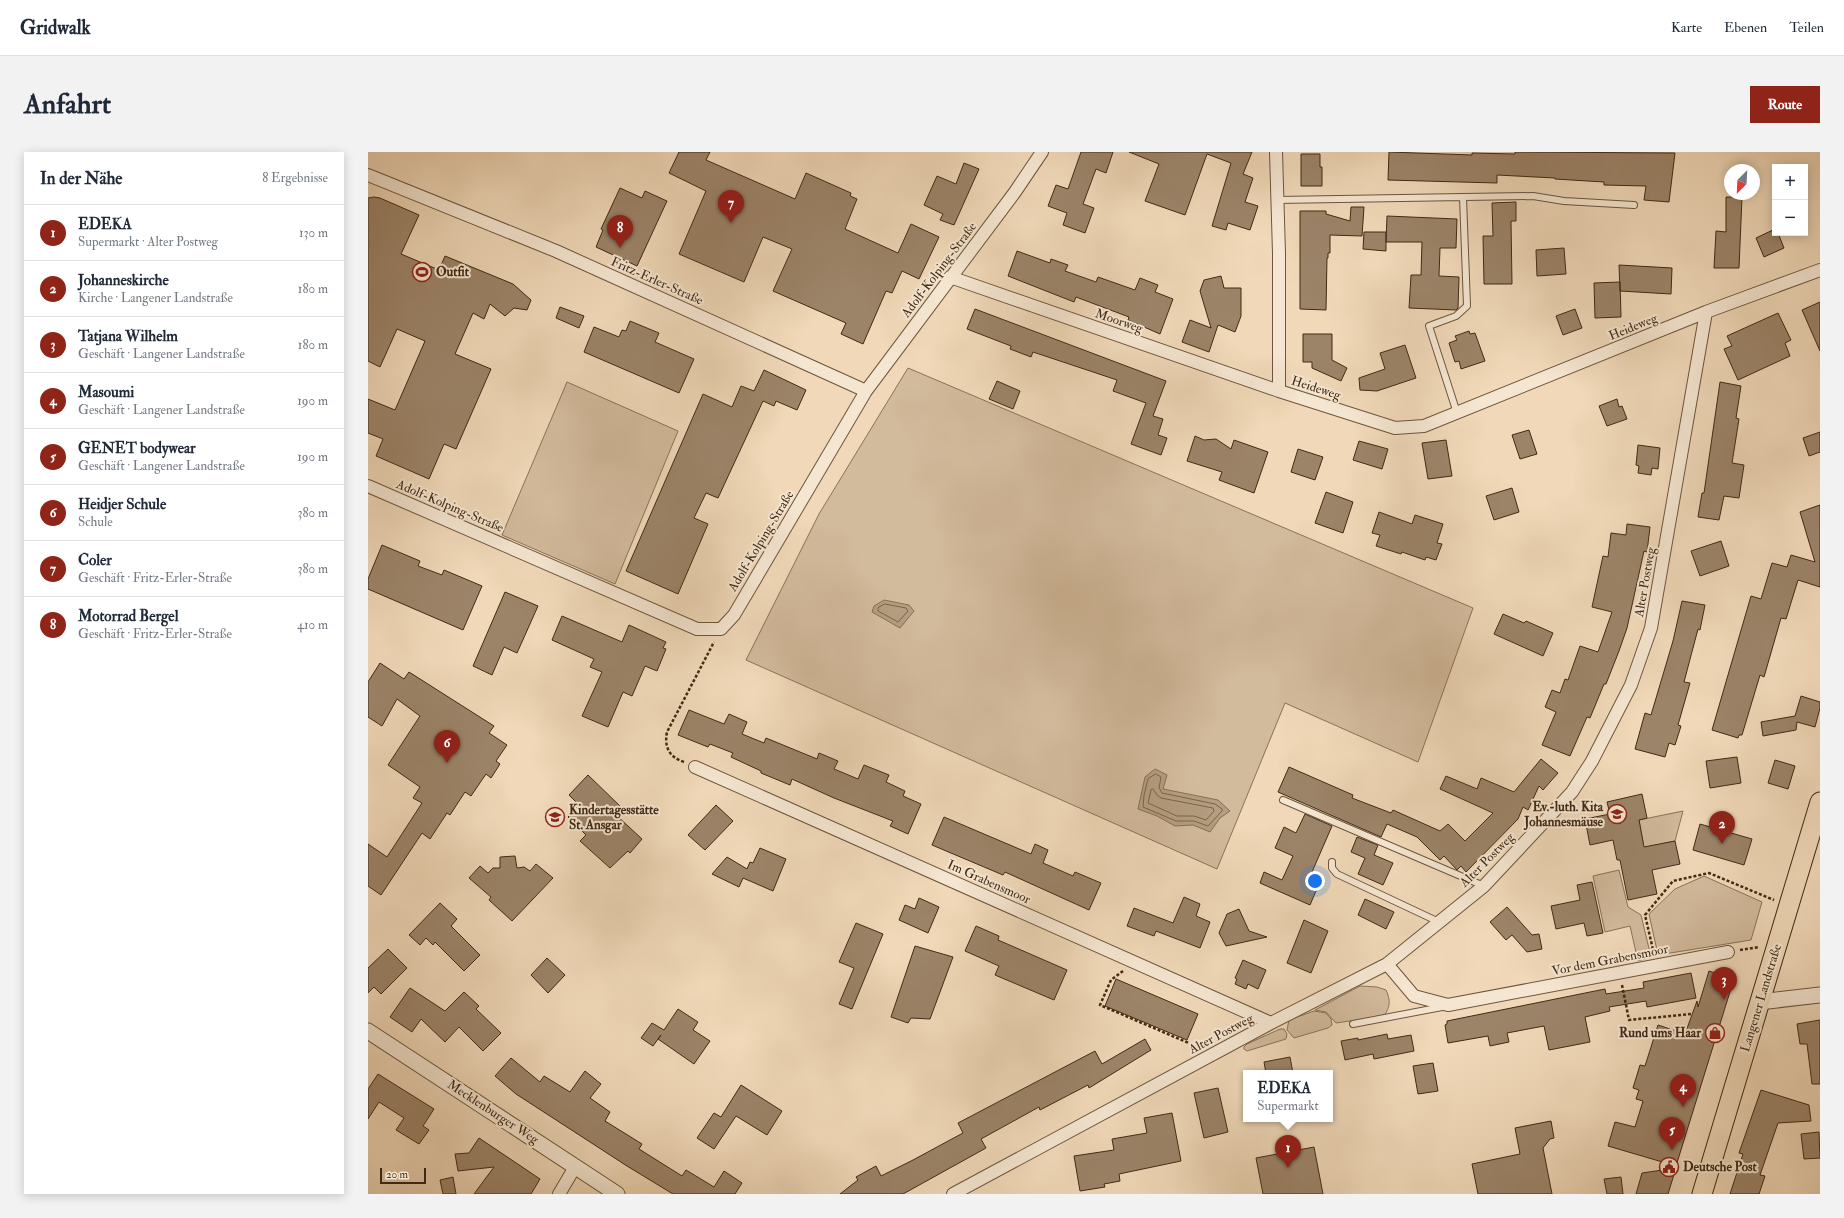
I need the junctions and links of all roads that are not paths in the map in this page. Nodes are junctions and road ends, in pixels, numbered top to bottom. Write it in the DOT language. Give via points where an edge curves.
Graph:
graph roads {
  1 [pos="1042,152"];
  2 [pos="1276,152"];
  3 [pos="368,175"];
  4 [pos="1463,197"];
  5 [pos="1277,200"];
  6 [pos="1634,205"];
  7 [pos="1820,270"];
  8 [pos="950,278"];
  9 [pos="1706,312"];
  10 [pos="866,391"];
  11 [pos="1280,391"];
  12 [pos="1457,413"];
  13 [pos="368,486"];
  14 [pos="695,767"];
  15 [pos="1283,800"];
  16 [pos="1820,802"];
  17 [pos="1332,862"];
  18 [pos="1484,886"];
  19 [pos="1439,922"];
  20 [pos="1728,952"];
  21 [pos="1387,964"];
  22 [pos="1820,995"];
  23 [pos="1759,1002"];
  24 [pos="1448,1006"];
  25 [pos="1271,1023"];
  26 [pos="1353,1024"];
  27 [pos="368,1031"];
  28 [pos="575,1167"];
  29 [pos="559,1194"];
  30 [pos="617,1194"];
  31 [pos="953,1194"];
  32 [pos="1702,1194"];
  1 -- 8 [label="street, Adolf-Kolping-Straße" via="1016,192"];
  2 -- 5 [label="street, Heideweg"];
  3 -- 10 [label="street, Fritz-Erler-Straße" via="556,251"];
  4 -- 5 [label="lane"];
  4 -- 6 [label="lane" via="1533,196 1564,202"];
  4 -- 12 [label="lane" via="1467,306 1456,316 1429,326"];
  5 -- 11 [label="street, Heideweg"];
  7 -- 9 [label="street, Heideweg"];
  8 -- 10 [label="street, Adolf-Kolping-Straße"];
  8 -- 11 [label="street, Moorweg"];
  9 -- 12 [label="street, Heideweg"];
  9 -- 18 [label="street, Alter Postweg" via="1651,628 1631,685 1592,761 1572,792"];
  10 -- 13 [label="street, Adolf-Kolping-Straße" via="734,615 721,629 697,629"];
  11 -- 12 [label="street, Heideweg" via="1395,428 1424,426"];
  14 -- 25 [label="street, Im Grabensmoor"];
  15 -- 18 [label="lane"];
  16 -- 23 [label="main road, Langener Landstraße"];
  17 -- 19 [label="lane" via="1332,868 1337,874"];
  18 -- 19 [label="street, Alter Postweg"];
  19 -- 21 [label="street, Alter Postweg"];
  20 -- 24 [label="street, Vor dem Grabensmoor"];
  21 -- 24 [label="street, Vor dem Grabensmoor" via="1414,996"];
  21 -- 25 [label="street, Alter Postweg"];
  22 -- 23 [label="street"];
  23 -- 32 [label="main road, Langener Landstraße"];
  24 -- 26 [label="lane, Vor dem Grabensmoor"];
  25 -- 31 [label="street, Alter Postweg"];
  27 -- 28 [label="street, Mecklenburger Weg"];
  28 -- 29 [label="street"];
  28 -- 30 [label="street, Mecklenburger Weg"];
}
